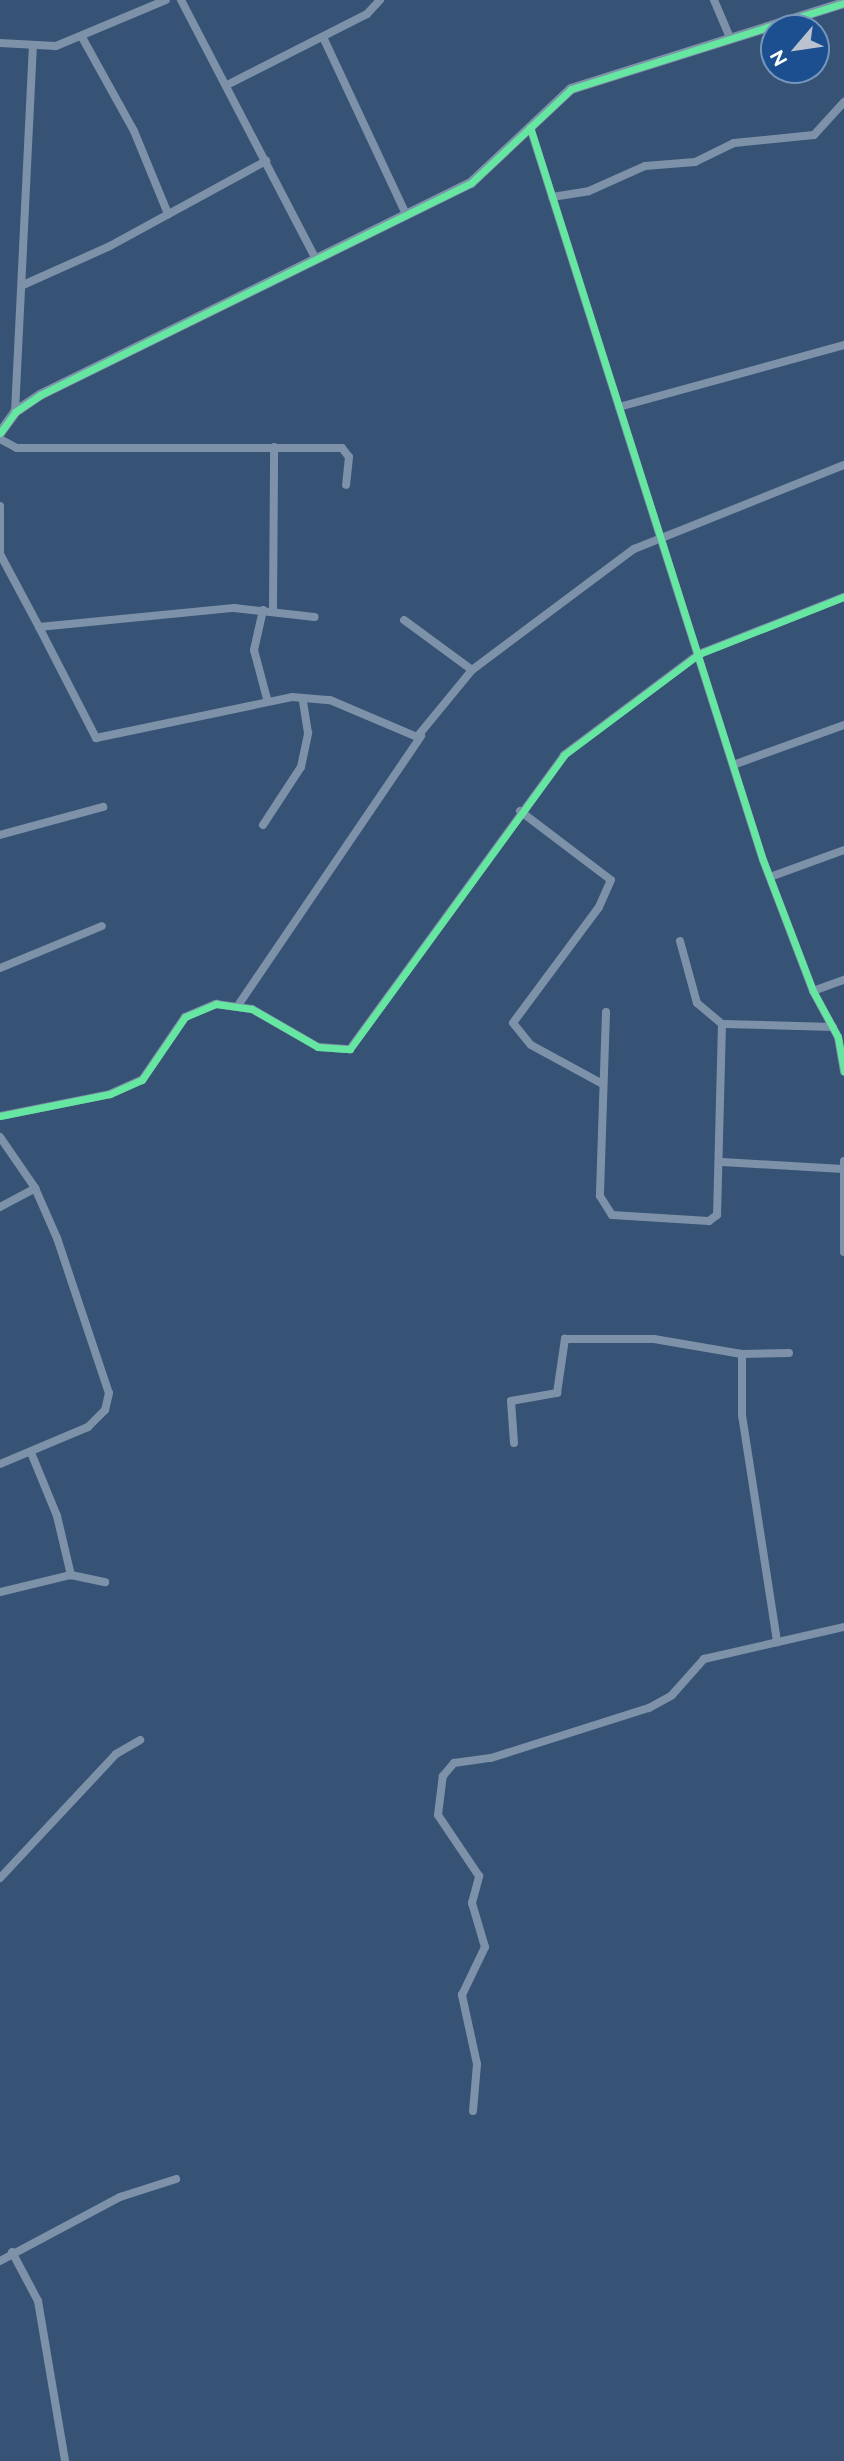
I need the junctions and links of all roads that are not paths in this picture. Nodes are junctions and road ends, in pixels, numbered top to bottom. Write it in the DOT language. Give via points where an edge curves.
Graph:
graph roads {
  1 [pos="166,0"];
  2 [pos="181,0"];
  3 [pos="380,0"];
  4 [pos="714,0"];
  5 [pos="844,3"];
  6 [pos="729,36"];
  7 [pos="323,37"];
  8 [pos="83,39"];
  9 [pos="0,43"];
  10 [pos="33,48"];
  11 [pos="229,84"];
  12 [pos="844,102"];
  13 [pos="530,127"];
  14 [pos="266,161"];
  15 [pos="552,197"];
  16 [pos="168,214"];
  17 [pos="406,214"];
  18 [pos="315,257"];
  19 [pos="23,285"];
  20 [pos="844,345"];
  21 [pos="619,407"];
  22 [pos="15,412"];
  23 [pos="0,433"];
  24 [pos="0,439"];
  25 [pos="274,447"];
  26 [pos="844,465"];
  27 [pos="346,485"];
  28 [pos="0,506"];
  29 [pos="660,539"];
  30 [pos="0,555"];
  31 [pos="844,597"];
  32 [pos="263,610"];
  33 [pos="274,610"];
  34 [pos="314,617"];
  35 [pos="404,620"];
  36 [pos="39,627"];
  37 [pos="699,654"];
  38 [pos="472,670"];
  39 [pos="267,699"];
  40 [pos="303,701"];
  41 [pos="844,725"];
  42 [pos="421,736"];
  43 [pos="733,765"];
  44 [pos="103,807"];
  45 [pos="520,811"];
  46 [pos="263,825"];
  47 [pos="0,835"];
  48 [pos="844,850"];
  49 [pos="770,877"];
  50 [pos="102,926"];
  51 [pos="680,941"];
  52 [pos="0,968"];
  53 [pos="844,980"];
  54 [pos="813,991"];
  55 [pos="239,1004"];
  56 [pos="606,1012"];
  57 [pos="722,1024"];
  58 [pos="833,1027"];
  59 [pos="844,1071"];
  60 [pos="601,1083"];
  61 [pos="0,1116"];
  62 [pos="0,1137"];
  63 [pos="722,1162"];
  64 [pos="844,1165"];
  65 [pos="35,1188"];
  66 [pos="842,1206"];
  67 [pos="0,1207"];
  68 [pos="844,1252"];
  69 [pos="789,1353"];
  70 [pos="742,1354"];
  71 [pos="514,1443"];
  72 [pos="32,1455"];
  73 [pos="0,1464"];
  74 [pos="71,1575"];
  75 [pos="105,1581"];
  76 [pos="0,1592"];
  77 [pos="844,1627"];
  78 [pos="776,1642"];
  79 [pos="140,1740"];
  80 [pos="0,1878"];
  81 [pos="473,2112"];
  82 [pos="176,2179"];
  83 [pos="12,2252"];
  84 [pos="0,2261"];
  85 [pos="65,2461"];
  1 -- 8 [label="street"];
  2 -- 11 [label="street"];
  3 -- 7 [label="street"];
  4 -- 6 [label="street"];
  5 -- 6 [label="street"];
  6 -- 13 [label="street" via="571,89"];
  7 -- 11 [label="street"];
  7 -- 17 [label="street"];
  8 -- 10 [label="street"];
  8 -- 16 [label="street" via="134,131"];
  9 -- 10 [label="street"];
  10 -- 19 [label="street"];
  11 -- 14 [label="street"];
  12 -- 15 [label="street" via="814,135 734,143 695,162 645,166 589,191"];
  13 -- 15 [label="street"];
  13 -- 17 [label="street" via="481,176"];
  14 -- 16 [label="street"];
  14 -- 18 [label="street"];
  15 -- 21 [label="street"];
  16 -- 19 [label="street"];
  17 -- 18 [label="street"];
  18 -- 22 [label="street"];
  19 -- 22 [label="street"];
  20 -- 21 [label="street"];
  21 -- 29 [label="street"];
  22 -- 23 [label="street"];
  24 -- 25 [label="street" via="17,447"];
  25 -- 27 [label="street" via="342,448 349,457"];
  25 -- 33 [label="street"];
  26 -- 29 [label="street" via="816,471 702,527"];
  28 -- 30 [label="street"];
  29 -- 37 [label="street"];
  29 -- 38 [label="street" via="634,549"];
  30 -- 36 [label="street"];
  31 -- 37 [label="street"];
  32 -- 33 [label="street"];
  32 -- 36 [label="street" via="145,612"];
  32 -- 39 [label="street" via="254,650"];
  33 -- 34 [label="street"];
  35 -- 38 [label="street"];
  36 -- 39 [label="street" via="96,738"];
  37 -- 43 [label="street"];
  37 -- 45 [label="street" via="564,755"];
  38 -- 42 [label="street"];
  39 -- 40 [label="street"];
  40 -- 42 [label="street" via="330,700"];
  40 -- 46 [label="street" via="308,733 301,766"];
  41 -- 43 [label="street"];
  42 -- 55 [label="street"];
  43 -- 49 [label="street"];
  44 -- 47 [label="street"];
  45 -- 55 [label="street" via="350,1049 318,1047"];
  45 -- 60 [label="street" via="611,880 600,907 513,1023 531,1045"];
  48 -- 49 [label="street"];
  49 -- 54 [label="street"];
  50 -- 52 [label="street"];
  51 -- 57 [label="street" via="697,1003"];
  53 -- 54 [label="street"];
  54 -- 58 [label="street"];
  55 -- 61 [label="street" via="216,1004 185,1017 142,1080 125,1089"];
  56 -- 60 [label="street"];
  57 -- 58 [label="street"];
  57 -- 63 [label="street"];
  58 -- 59 [label="street"];
  60 -- 63 [label="street" via="600,1196 612,1215 709,1221 720,1204"];
  62 -- 65 [label="street"];
  63 -- 64 [label="street"];
  64 -- 66 [label="street"];
  65 -- 67 [label="street"];
  65 -- 72 [label="street" via="109,1393 105,1410 88,1427"];
  66 -- 68 [label="street"];
  69 -- 70 [label="street"];
  70 -- 71 [label="street" via="654,1339 565,1339 557,1393 512,1401"];
  70 -- 78 [label="street" via="742,1415"];
  72 -- 73 [label="street"];
  72 -- 74 [label="street" via="57,1516"];
  74 -- 75 [label="street"];
  74 -- 76 [label="street"];
  77 -- 78 [label="street"];
  78 -- 81 [label="street" via="704,1659 672,1695 649,1708 491,1758 454,1763 443,1776 439,1815 479,1876 472,1903 485,1947 462,1994 477,2064"];
  79 -- 80 [label="street" via="116,1754"];
  82 -- 83 [label="street" via="120,2197"];
  83 -- 84 [label="street"];
  83 -- 85 [label="street" via="38,2301"];
}
